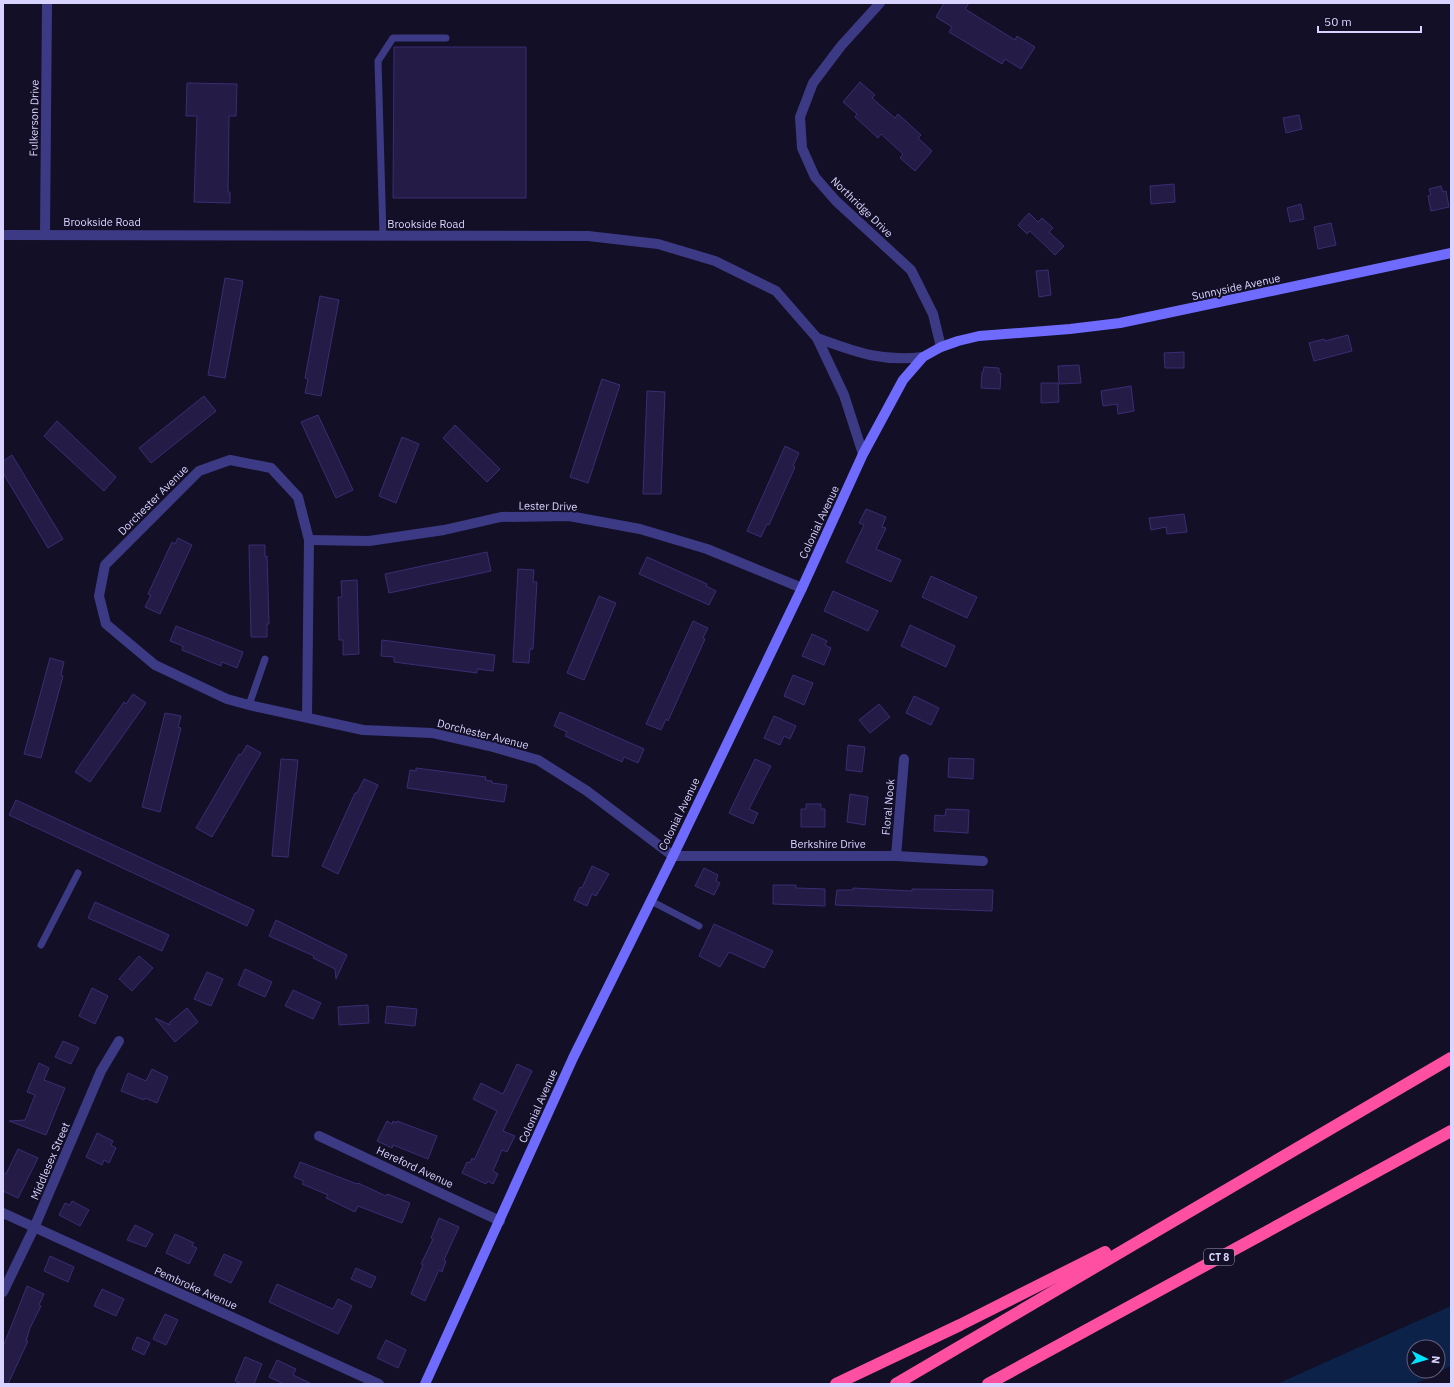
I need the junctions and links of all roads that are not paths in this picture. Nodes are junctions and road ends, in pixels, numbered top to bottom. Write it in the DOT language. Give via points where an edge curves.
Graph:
graph roads {
  1 [pos="47,3"];
  2 [pos="880,3"];
  3 [pos="446,38"];
  4 [pos="45,233"];
  5 [pos="3,235"];
  6 [pos="383,236"];
  7 [pos="1451,253"];
  8 [pos="1024,332"];
  9 [pos="817,338"];
  10 [pos="941,347"];
  11 [pos="923,357"];
  12 [pos="863,454"];
  13 [pos="309,540"];
  14 [pos="802,588"];
  15 [pos="265,659"];
  16 [pos="249,705"];
  17 [pos="307,717"];
  18 [pos="904,759"];
  19 [pos="673,856"];
  20 [pos="896,856"];
  21 [pos="983,861"];
  22 [pos="78,873"];
  23 [pos="651,901"];
  24 [pos="699,926"];
  25 [pos="41,945"];
  26 [pos="119,1041"];
  27 [pos="1451,1058"];
  28 [pos="1451,1130"];
  29 [pos="319,1136"];
  30 [pos="1213,1197"];
  31 [pos="3,1213"];
  32 [pos="500,1221"];
  33 [pos="34,1228"];
  34 [pos="3,1292"];
  35 [pos="379,1384"];
  36 [pos="425,1384"];
  37 [pos="836,1384"];
  38 [pos="896,1384"];
  39 [pos="988,1384"];
  1 -- 4 [label="street, Fulkerson Drive"];
  2 -- 10 [label="street, Northridge Drive" via="841,46 813,83 800,117 802,148 815,177 836,201 912,270 933,314"];
  3 -- 6 [label="lane" via="393,38 378,61"];
  4 -- 5 [label="street, Brookside Road"];
  4 -- 6 [label="street, Brookside Road"];
  6 -- 9 [label="street, Brookside Road" via="588,236 658,244 715,261 776,291"];
  7 -- 8 [label="street, Sunnyside Avenue" via="1120,323"];
  8 -- 10 [label="street, Colonial Avenue" via="979,336"];
  9 -- 11 [label="street" via="871,356 902,360"];
  9 -- 12 [label="street, Brookside Road" via="844,395"];
  10 -- 11 [label="street, Colonial Avenue"];
  11 -- 12 [label="street, Colonial Avenue" via="903,380"];
  12 -- 14 [label="street, Colonial Avenue"];
  13 -- 14 [label="street, Lester Drive" via="369,541 444,530 501,517 570,516 640,529 707,549"];
  13 -- 16 [label="street, Dorchester Avenue" via="298,497 271,468 230,460 198,471 105,565 99,596 106,624 155,665 227,699"];
  13 -- 17 [label="street, Dorchester Avenue"];
  14 -- 19 [label="street, Colonial Avenue"];
  15 -- 16 [label="lane"];
  16 -- 17 [label="street, Dorchester Avenue"];
  17 -- 19 [label="street, Dorchester Avenue" via="363,730 432,733 538,760 587,791"];
  18 -- 20 [label="street, Floral Nook"];
  19 -- 20 [label="street, Berkshire Drive"];
  19 -- 23 [label="street, Colonial Avenue"];
  20 -- 21 [label="street, Berkshire Drive"];
  22 -- 25 [label="lane"];
  23 -- 24 [label="lane"];
  23 -- 32 [label="street, Colonial Avenue" via="573,1058"];
  26 -- 33 [label="street, Middlesex Street" via="101,1072"];
  27 -- 30 [label="highway"];
  28 -- 39 [label="highway, CT 8"];
  29 -- 32 [label="street, Hereford Avenue"];
  30 -- 37 [label="highway" via="960,1325"];
  30 -- 38 [label="highway"];
  31 -- 33 [label="street, Pembroke Avenue"];
  32 -- 36 [label="street, Colonial Avenue"];
  33 -- 34 [label="street, Middlesex Street"];
  33 -- 35 [label="street, Pembroke Avenue"];
}
